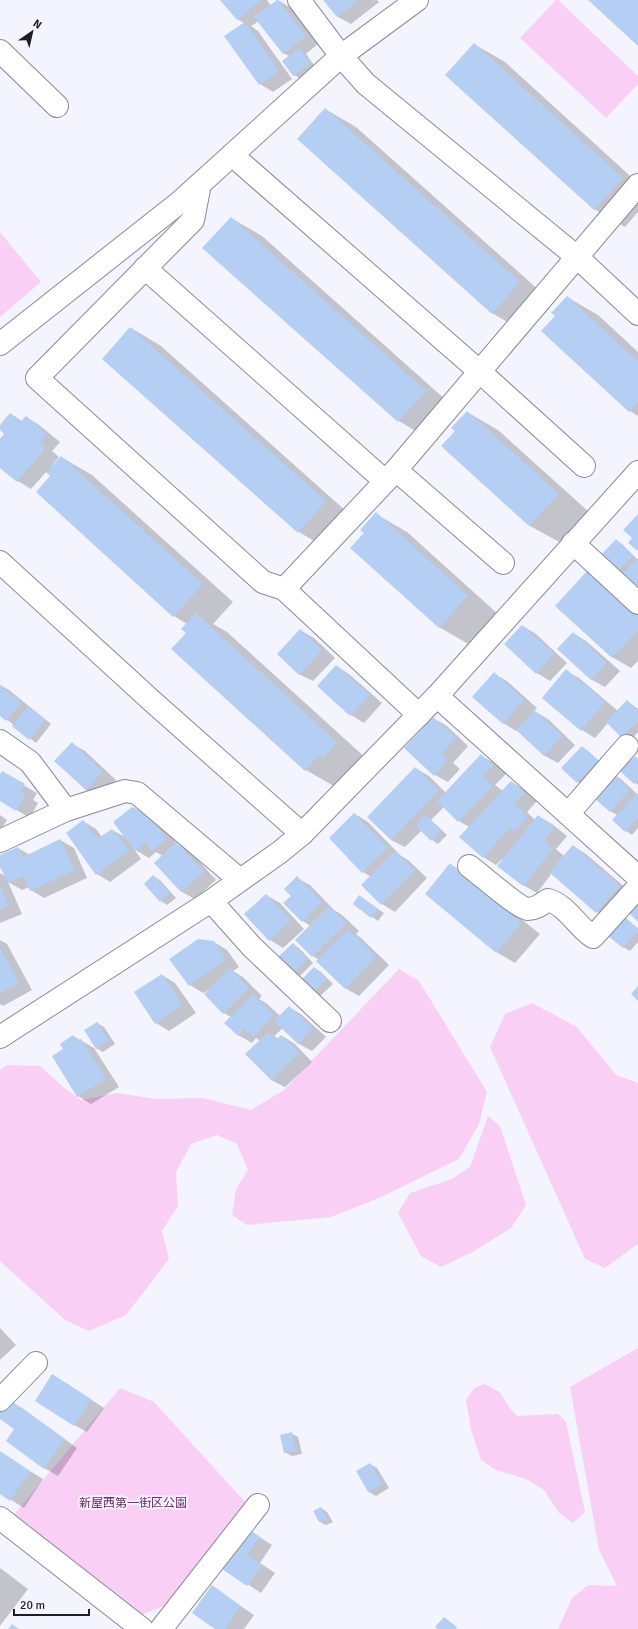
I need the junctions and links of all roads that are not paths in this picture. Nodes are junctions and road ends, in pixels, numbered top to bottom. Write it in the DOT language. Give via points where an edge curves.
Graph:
graph roads {
  1 [pos="299,0"];
  2 [pos="417,0"];
  3 [pos="0,51"];
  4 [pos="342,56"];
  5 [pos="57,106"];
  6 [pos="232,155"];
  7 [pos="200,184"];
  8 [pos="638,185"];
  9 [pos="577,257"];
  10 [pos="145,268"];
  11 [pos="638,314"];
  12 [pos="0,344"];
  13 [pos="479,371"];
  14 [pos="584,466"];
  15 [pos="638,472"];
  16 [pos="390,476"];
  17 [pos="573,544"];
  18 [pos="0,562"];
  19 [pos="503,563"];
  20 [pos="284,589"];
  21 [pos="638,602"];
  22 [pos="437,696"];
  23 [pos="419,715"];
  24 [pos="0,742"];
  25 [pos="627,746"];
  26 [pos="66,810"];
  27 [pos="568,814"];
  28 [pos="302,834"];
  29 [pos="0,841"];
  30 [pos="470,866"];
  31 [pos="638,877"];
  32 [pos="240,880"];
  33 [pos="638,887"];
  34 [pos="211,901"];
  35 [pos="330,1021"];
  36 [pos="0,1037"];
  37 [pos="36,1363"];
  38 [pos="0,1400"];
  39 [pos="258,1505"];
  40 [pos="0,1518"];
  41 [pos="142,1629"];
  42 [pos="161,1629"];
  1 -- 4 [label="street"];
  2 -- 4 [label="street"];
  3 -- 5 [label="street"];
  4 -- 6 [label="street"];
  4 -- 9 [label="street" via="366,84"];
  6 -- 7 [label="street"];
  6 -- 13 [label="street"];
  7 -- 10 [label="street" via="193,220"];
  7 -- 12 [label="street"];
  8 -- 9 [label="street"];
  9 -- 11 [label="street"];
  9 -- 13 [label="street"];
  10 -- 16 [label="street"];
  10 -- 20 [label="street" via="37,378 263,582"];
  13 -- 14 [label="street"];
  13 -- 16 [label="street"];
  15 -- 17 [label="street"];
  16 -- 19 [label="street"];
  16 -- 20 [label="street"];
  17 -- 21 [label="street"];
  17 -- 22 [label="street"];
  18 -- 28 [label="street"];
  20 -- 23 [label="street"];
  22 -- 23 [label="street"];
  22 -- 27 [label="street"];
  23 -- 28 [label="street"];
  24 -- 26 [label="street" via="30,762"];
  25 -- 27 [label="street"];
  26 -- 29 [label="street"];
  26 -- 32 [label="street" via="125,791 137,793"];
  27 -- 31 [label="street"];
  28 -- 32 [label="street"];
  30 -- 33 [label="street" via="526,909 534,908 548,900 557,902 593,937"];
  32 -- 34 [label="street"];
  34 -- 35 [label="street" via="252,947"];
  34 -- 36 [label="street"];
  37 -- 38 [label="street"];
  39 -- 42 [label="street"];
  40 -- 41 [label="street"];
}
